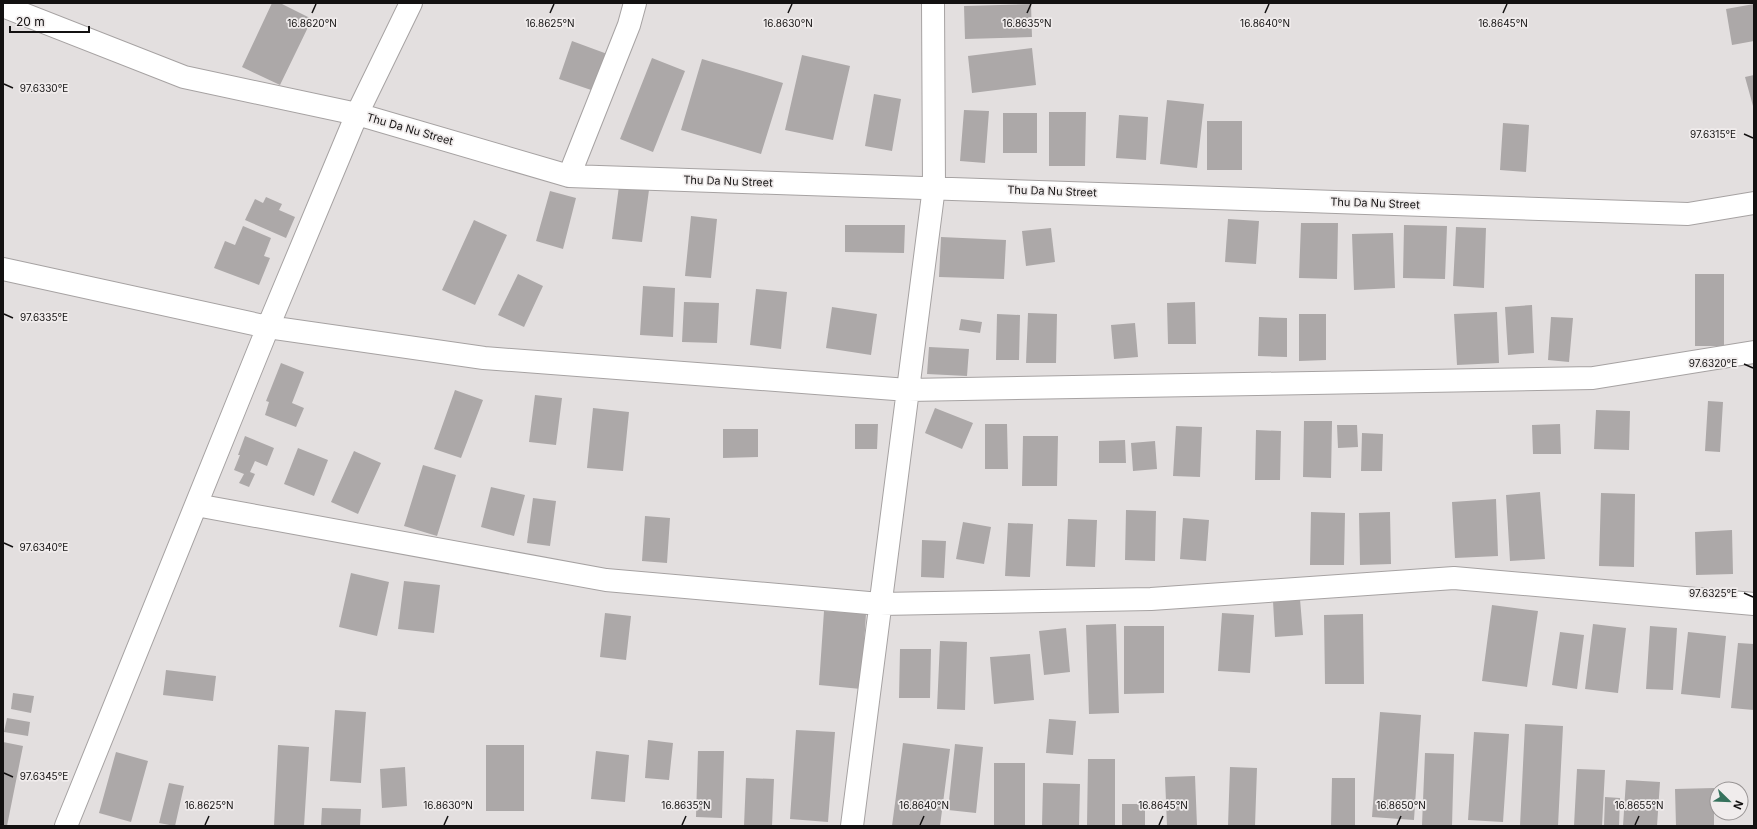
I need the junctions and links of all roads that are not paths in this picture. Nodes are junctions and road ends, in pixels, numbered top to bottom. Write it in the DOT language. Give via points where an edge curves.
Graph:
graph roads {
  1 [pos="411,3"];
  2 [pos="636,3"];
  3 [pos="933,3"];
  4 [pos="3,6"];
  5 [pos="357,114"];
  6 [pos="569,176"];
  7 [pos="934,187"];
  8 [pos="1754,203"];
  9 [pos="3,269"];
  10 [pos="268,327"];
  11 [pos="1754,352"];
  12 [pos="908,390"];
  13 [pos="196,505"];
  14 [pos="880,604"];
  15 [pos="1754,604"];
  16 [pos="66,826"];
  17 [pos="852,826"];
  1 -- 5 [label="street"];
  2 -- 6 [label="street"];
  3 -- 7 [label="street"];
  4 -- 5 [label="street, Thu Da Nu Street" via="184,77"];
  5 -- 6 [label="street, Thu Da Nu Street"];
  5 -- 10 [label="street"];
  6 -- 7 [label="street, Thu Da Nu Street"];
  7 -- 8 [label="street, Thu Da Nu Street" via="1688,214"];
  7 -- 12 [label="street"];
  9 -- 10 [label="street"];
  10 -- 12 [label="street" via="484,358"];
  10 -- 13 [label="street"];
  11 -- 12 [label="street" via="1593,378"];
  12 -- 14 [label="street"];
  13 -- 14 [label="street" via="606,580"];
  13 -- 16 [label="street"];
  14 -- 15 [label="street" via="1151,599 1454,578"];
  14 -- 17 [label="street"];
}
